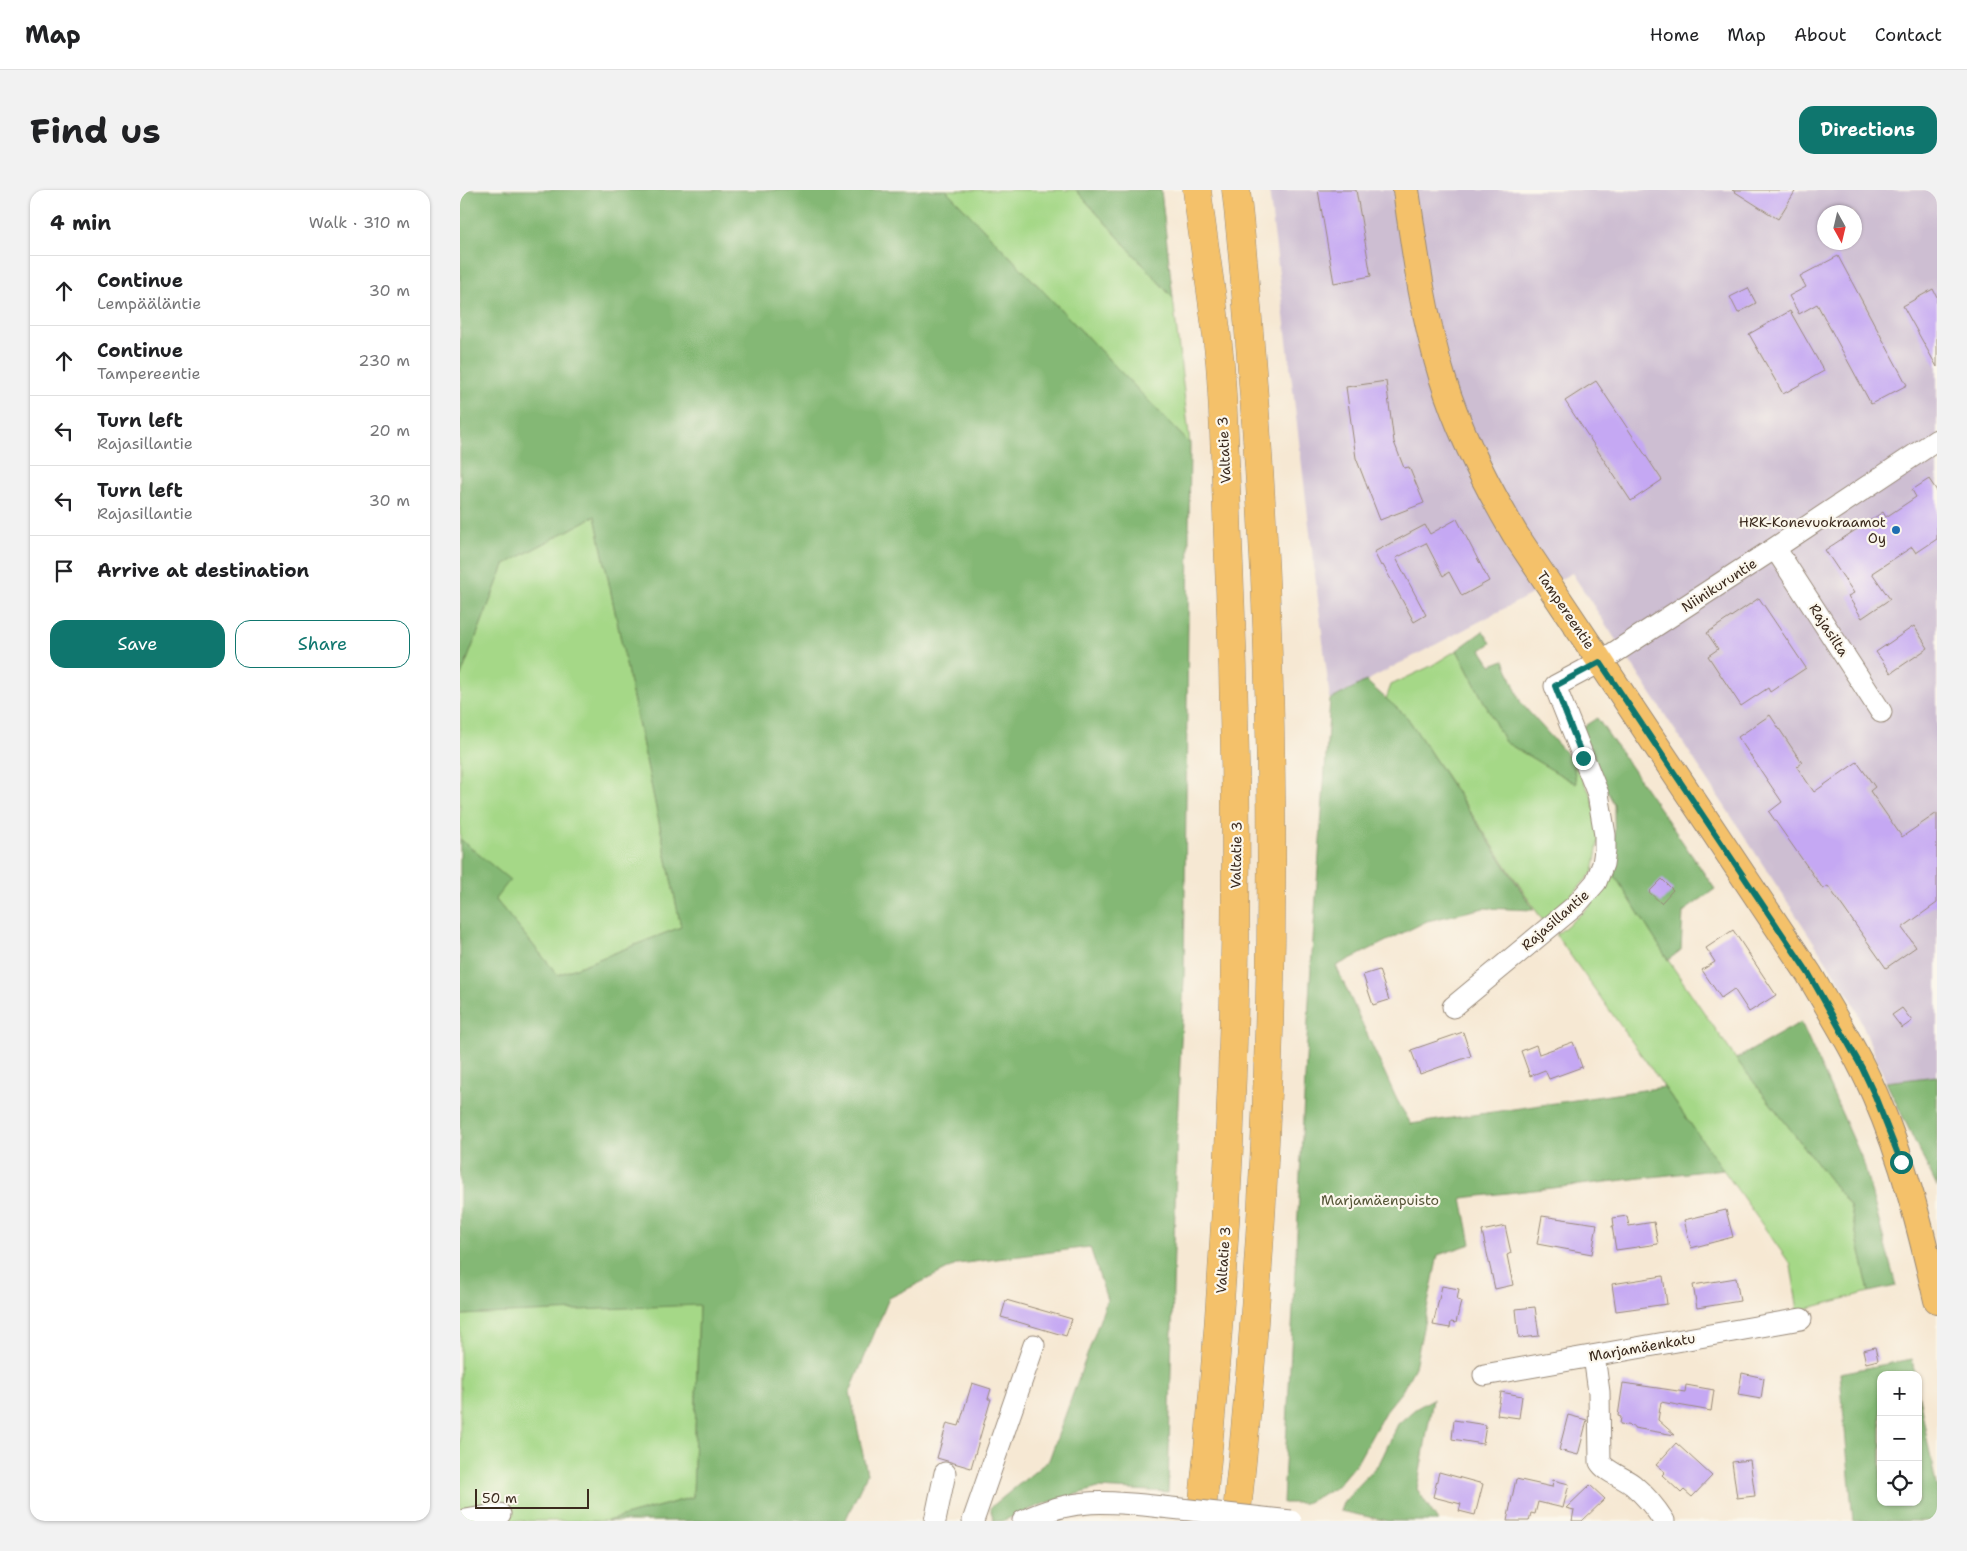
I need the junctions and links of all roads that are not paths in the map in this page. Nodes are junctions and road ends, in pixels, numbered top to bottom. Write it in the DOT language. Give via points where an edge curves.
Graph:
graph roads {
  1 [pos="1197,190"];
  2 [pos="1236,190"];
  3 [pos="1406,190"];
  4 [pos="1937,440"];
  5 [pos="1775,548"];
  6 [pos="1600,662"];
  7 [pos="1881,712"];
  8 [pos="1453,1006"];
  9 [pos="1937,1300"];
  10 [pos="1801,1319"];
  11 [pos="1034,1345"];
  12 [pos="1594,1356"];
  13 [pos="1484,1375"];
  14 [pos="945,1473"];
  15 [pos="500,1514"];
  16 [pos="460,1521"];
  17 [pos="935,1521"];
  18 [pos="974,1521"];
  19 [pos="1023,1521"];
  20 [pos="1201,1521"];
  21 [pos="1236,1521"];
  22 [pos="1291,1521"];
  23 [pos="1297,1521"];
  24 [pos="1664,1521"];
  1 -- 20 [label="highway, Valtatie 3" via="1220,362 1237,822 1234,1026 1225,1230"];
  2 -- 21 [label="highway" via="1245,264 1262,514 1271,822 1269,1027 1260,1222"];
  3 -- 6 [label="main road, Tampereentie" via="1434,346 1463,435 1515,534"];
  4 -- 5 [label="street, Niinikuruntie"];
  5 -- 6 [label="street, Niinikuruntie"];
  5 -- 7 [label="street, Rajasilta"];
  6 -- 8 [label="street, Rajasillantie" via="1555,686 1598,794 1603,815 1606,850 1596,882 1575,906"];
  6 -- 9 [label="main road, Tampereentie" via="1809,974 1849,1043 1875,1096 1901,1162"];
  10 -- 12 [label="street, Marjamäenkatu"];
  11 -- 18 [label="street"];
  12 -- 13 [label="street, Marjamäenkatu"];
  12 -- 24 [label="street" via="1599,1392 1600,1462 1644,1495"];
  14 -- 17 [label="street"];
  15 -- 16 [label="street"];
  19 -- 22 [label="street, bridge" via="1053,1509 1089,1502 1129,1503"];
  22 -- 23 [label="street"];
}
